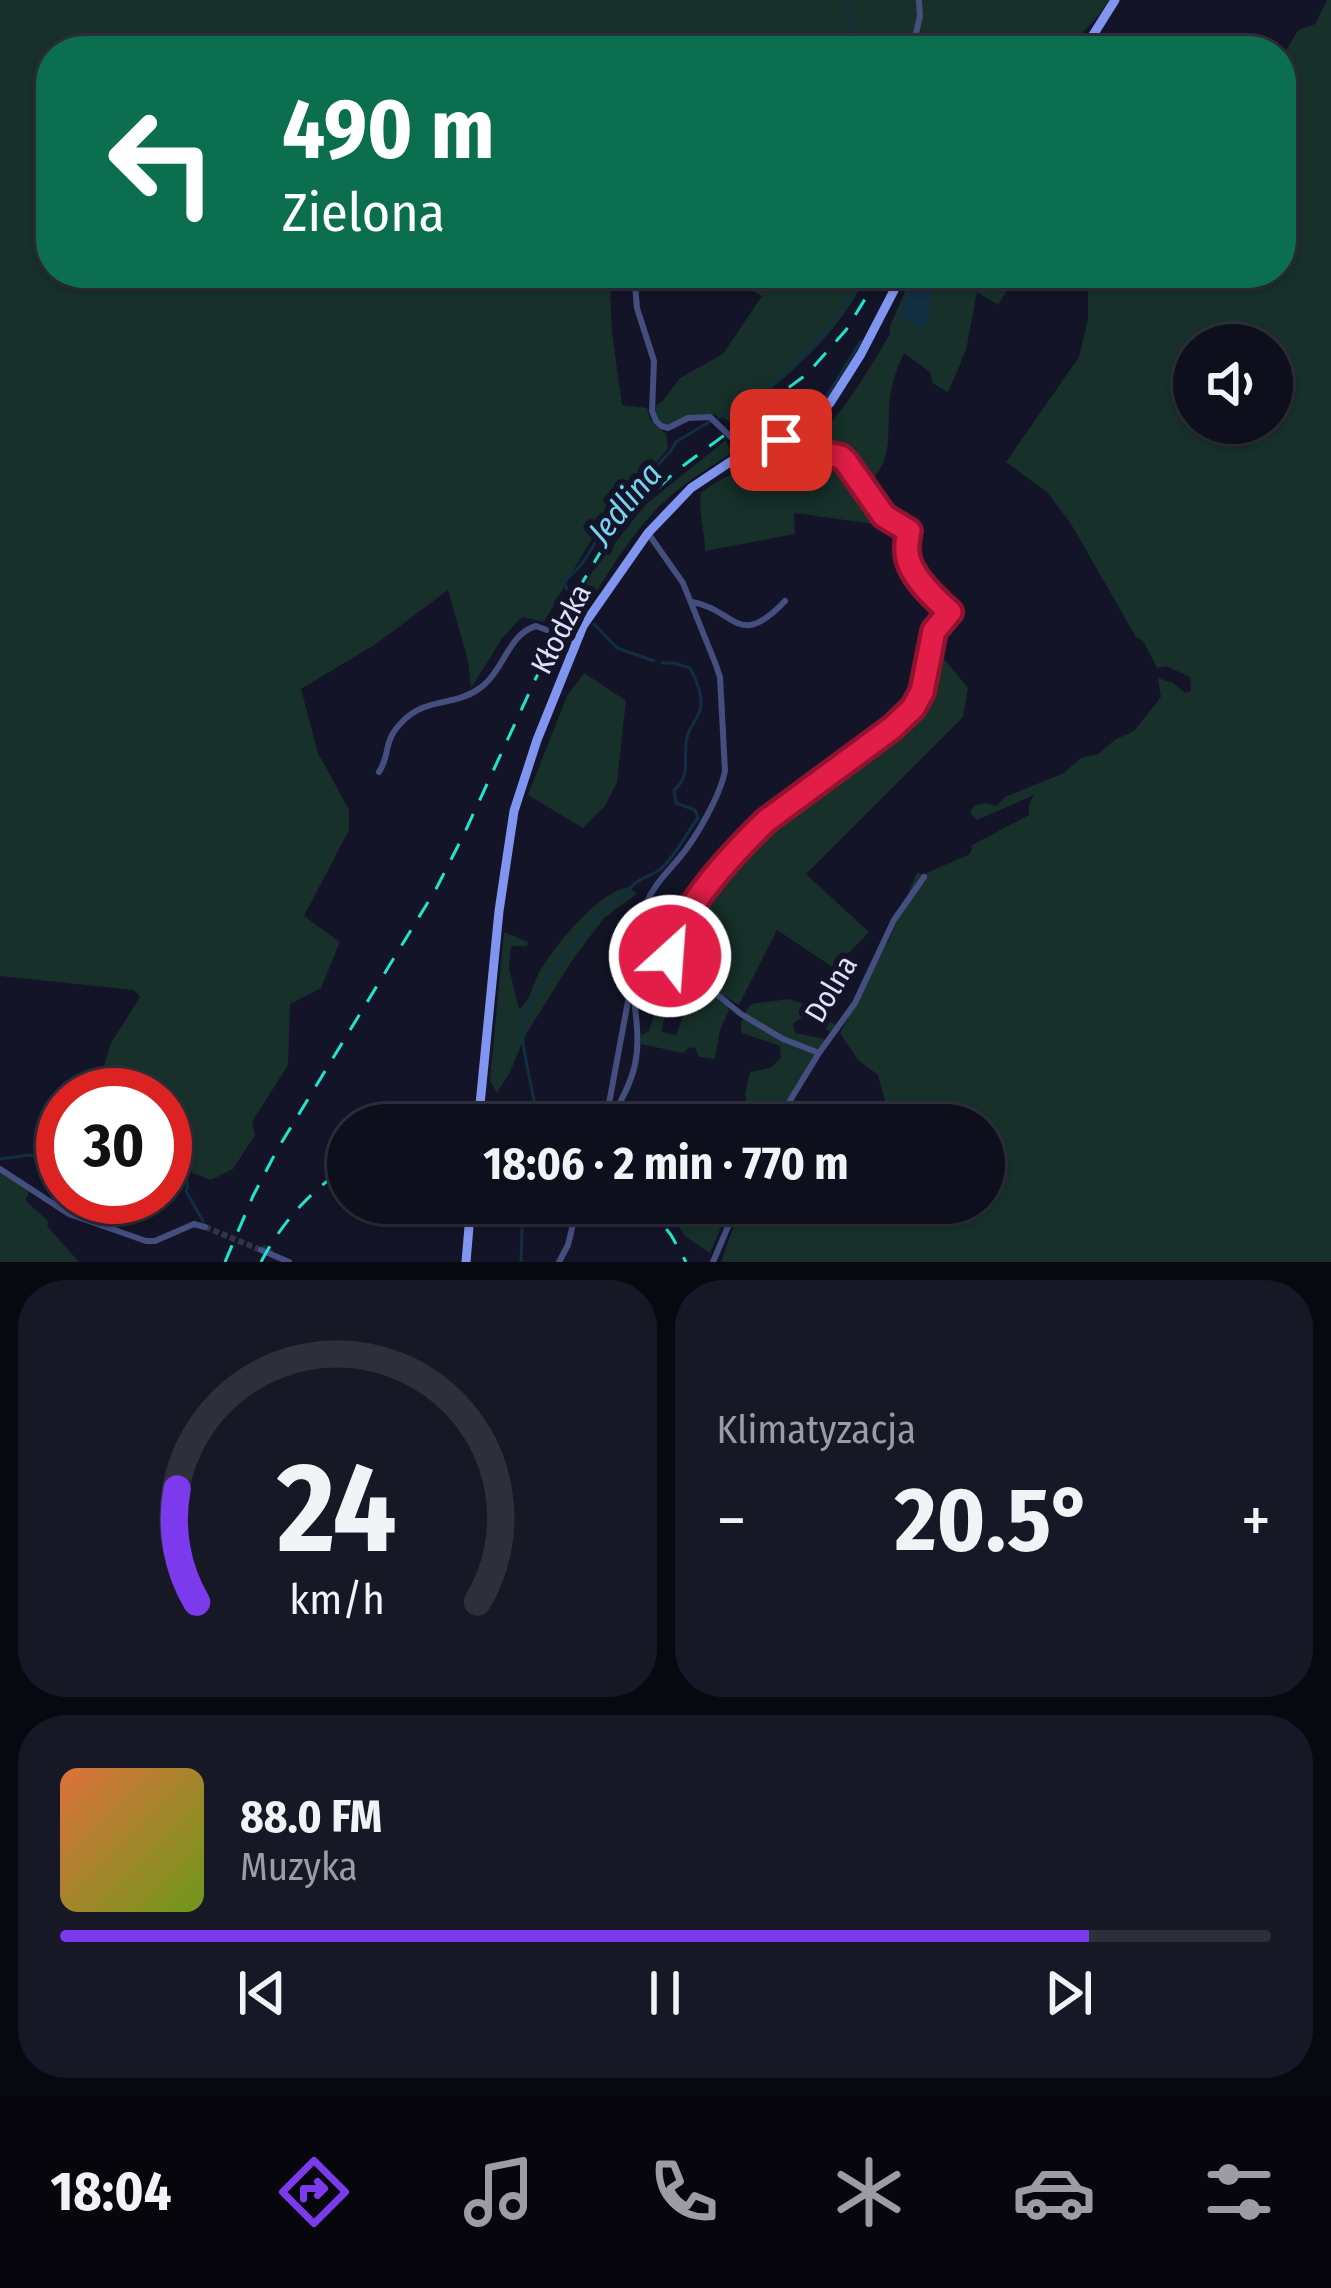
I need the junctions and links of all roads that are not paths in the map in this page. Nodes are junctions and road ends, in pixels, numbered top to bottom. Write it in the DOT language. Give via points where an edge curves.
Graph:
graph roads {
  1 [pos="919,0"];
  2 [pos="1115,0"];
  3 [pos="915,36"];
  4 [pos="1092,36"];
  5 [pos="635,288"];
  6 [pos="895,288"];
  7 [pos="781,440"];
  8 [pos="743,455"];
  9 [pos="648,533"];
  10 [pos="785,601"];
  11 [pos="692,602"];
  12 [pos="576,641"];
  13 [pos="379,772"];
  14 [pos="924,877"];
  15 [pos="629,994"];
  16 [pos="819,1053"];
  17 [pos="480,1104"];
  18 [pos="610,1104"];
  19 [pos="618,1104"];
  20 [pos="788,1104"];
  21 [pos="0,1169"];
  22 [pos="469,1224"];
  23 [pos="572,1224"];
  24 [pos="729,1224"];
  25 [pos="205,1227"];
  26 [pos="261,1250"];
  27 [pos="273,1259"];
  28 [pos="562,1260"];
  29 [pos="289,1262"];
  30 [pos="466,1262"];
  31 [pos="713,1262"];
  1 -- 3 [label="street"];
  2 -- 4 [label="main road"];
  5 -- 8 [label="street" via="654,361 656,421 668,428 710,417"];
  6 -- 7 [label="main road, Kłodzka" via="830,403"];
  7 -- 8 [label="main road, Kłodzka"];
  7 -- 16 [label="street" via="846,462 884,516 909,531 910,565 950,612 934,631 913,708 766,821 725,862 674,937 674,978"];
  8 -- 9 [label="main road, Kłodzka" via="691,488"];
  9 -- 11 [label="street"];
  9 -- 12 [label="main road, Kłodzka"];
  10 -- 11 [label="street" via="752,624"];
  11 -- 15 [label="street" via="720,677 725,771 698,831 650,893"];
  12 -- 13 [label="street" via="536,626 521,631 482,687 405,718 387,741"];
  12 -- 17 [label="main road, Kłodzka" via="514,812"];
  14 -- 16 [label="street, Dolna"];
  15 -- 18 [label="street"];
  15 -- 19 [label="street" via="639,1045"];
  16 -- 20 [label="street, Dolna"];
  21 -- 25 [label="street" via="69,1214 146,1240"];
  22 -- 30 [label="main road"];
  23 -- 28 [label="street"];
  24 -- 31 [label="street"];
  26 -- 27 [label="street"];
  27 -- 29 [label="street"];
}
